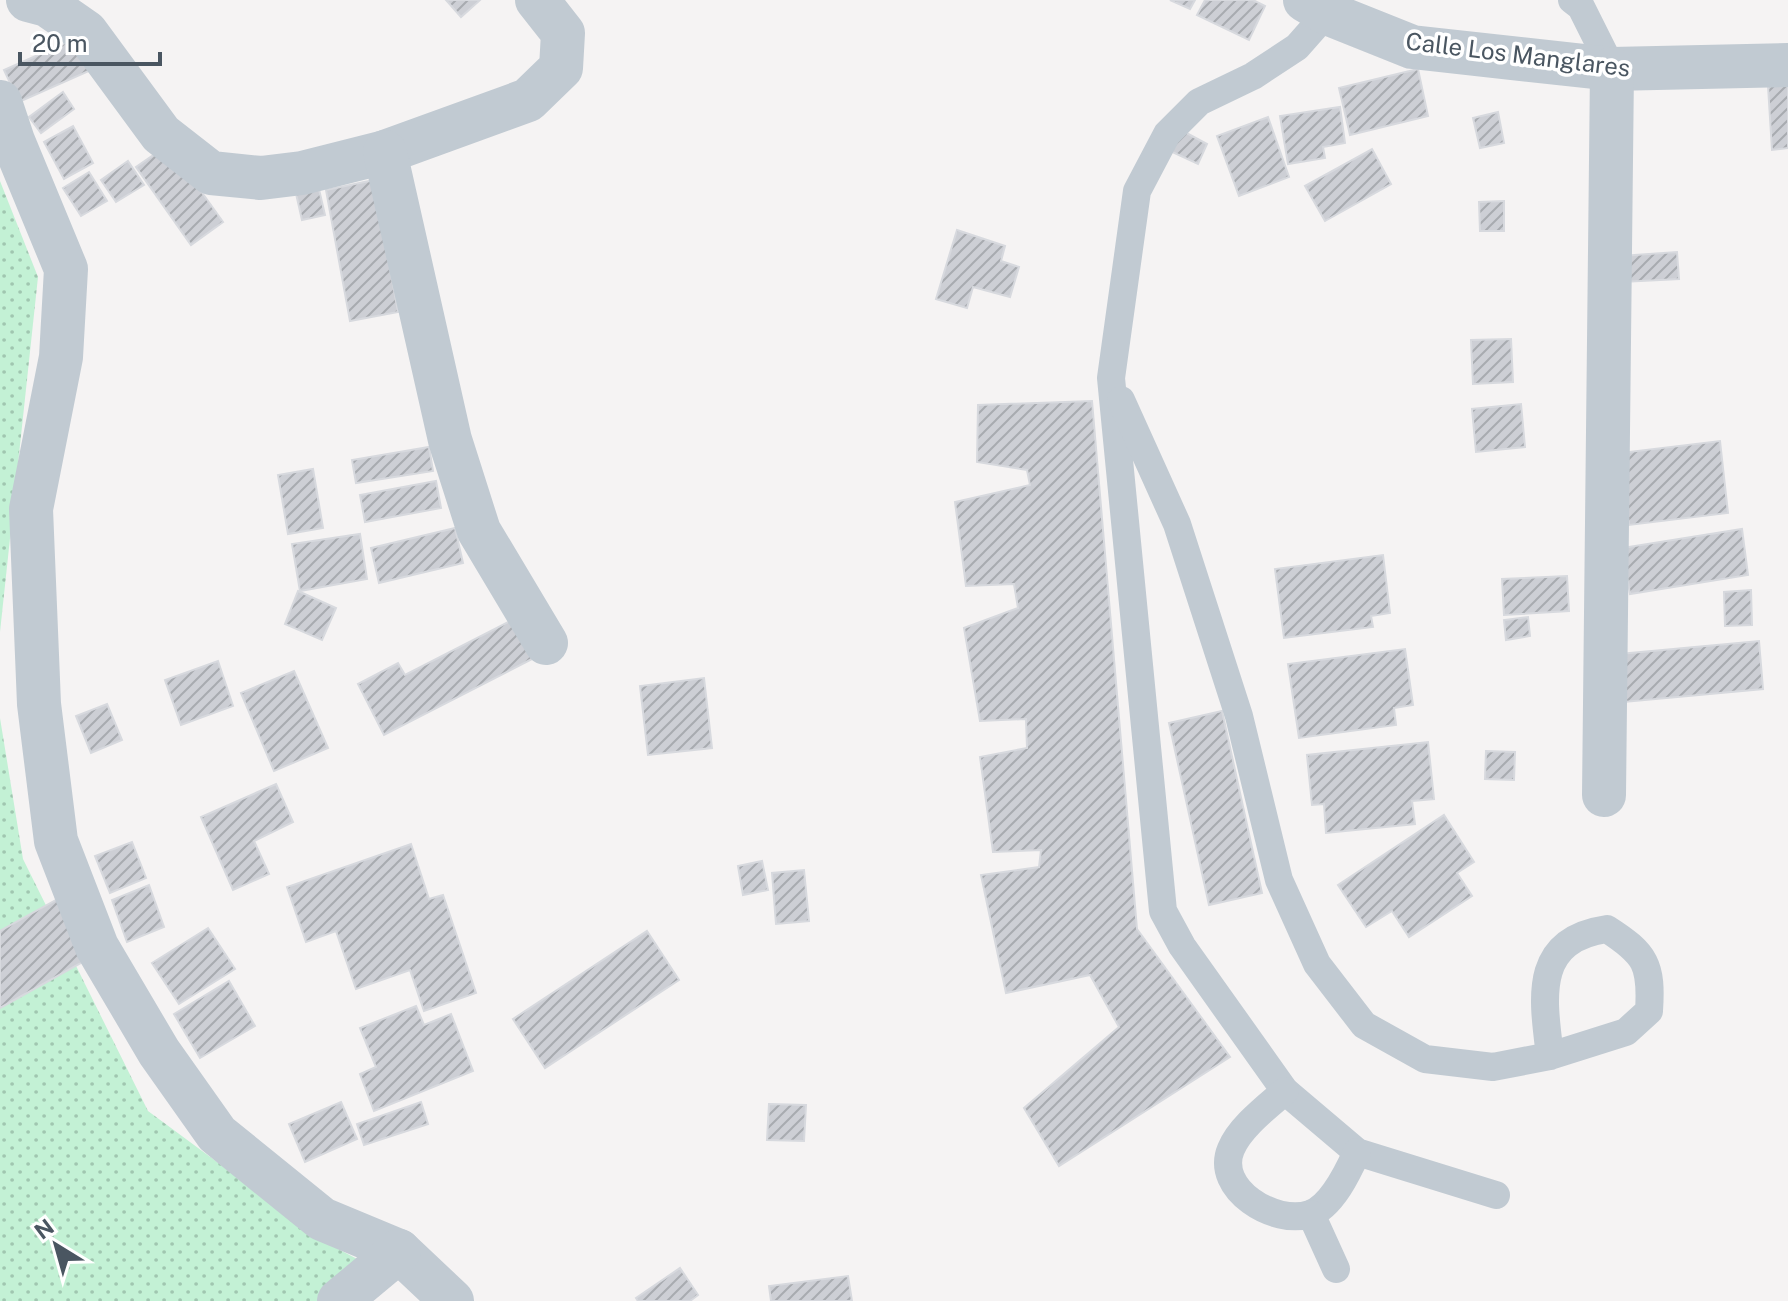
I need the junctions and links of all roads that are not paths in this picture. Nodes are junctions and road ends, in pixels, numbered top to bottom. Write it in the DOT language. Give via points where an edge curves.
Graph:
graph roads {
  1 [pos="28,0"];
  2 [pos="537,0"];
  3 [pos="1572,0"];
  4 [pos="1316,6"];
  5 [pos="1788,65"];
  6 [pos="1612,69"];
  7 [pos="0,102"];
  8 [pos="385,152"];
  9 [pos="1111,378"];
  10 [pos="546,643"];
  11 [pos="1604,795"];
  12 [pos="1550,1056"];
  13 [pos="1285,1091"];
  14 [pos="1357,1152"];
  15 [pos="1496,1195"];
  16 [pos="1311,1214"];
  17 [pos="399,1251"];
  18 [pos="1336,1269"];
  19 [pos="339,1301"];
  20 [pos="452,1301"];
  1 -- 8 [label="street" via="47,5 86,32 161,134 211,173 261,178"];
  2 -- 8 [label="street" via="563,33 561,68 528,100"];
  3 -- 6 [label="lane" via="1581,7"];
  4 -- 6 [label="street, Calle Los Manglares" via="1412,47"];
  4 -- 9 [label="lane" via="1297,47 1199,102 1167,134 1137,191"];
  5 -- 6 [label="street, Calle Los Manglares"];
  6 -- 11 [label="street"];
  7 -- 17 [label="street" via="66,269 61,357 31,509 39,704 56,841 97,947 159,1052 217,1134 322,1219"];
  8 -- 10 [label="street" via="450,440 479,531"];
  9 -- 12 [label="lane" via="1177,524 1239,716 1279,880 1317,964 1364,1025 1425,1059 1493,1067"];
  9 -- 13 [label="lane" via="1163,911"];
  12 -- 12 [label="lane" via="1626,1032 1649,1011 1651,980 1643,957 1607,929 1585,932 1563,945 1550,968 1543,995"];
  13 -- 14 [label="lane"];
  13 -- 16 [label="lane" via="1255,1117 1231,1149 1228,1168 1236,1187 1262,1208 1287,1217"];
  14 -- 15 [label="lane"];
  14 -- 16 [label="lane" via="1340,1187"];
  16 -- 18 [label="lane"];
  17 -- 19 [label="street"];
  17 -- 20 [label="street"];
}
